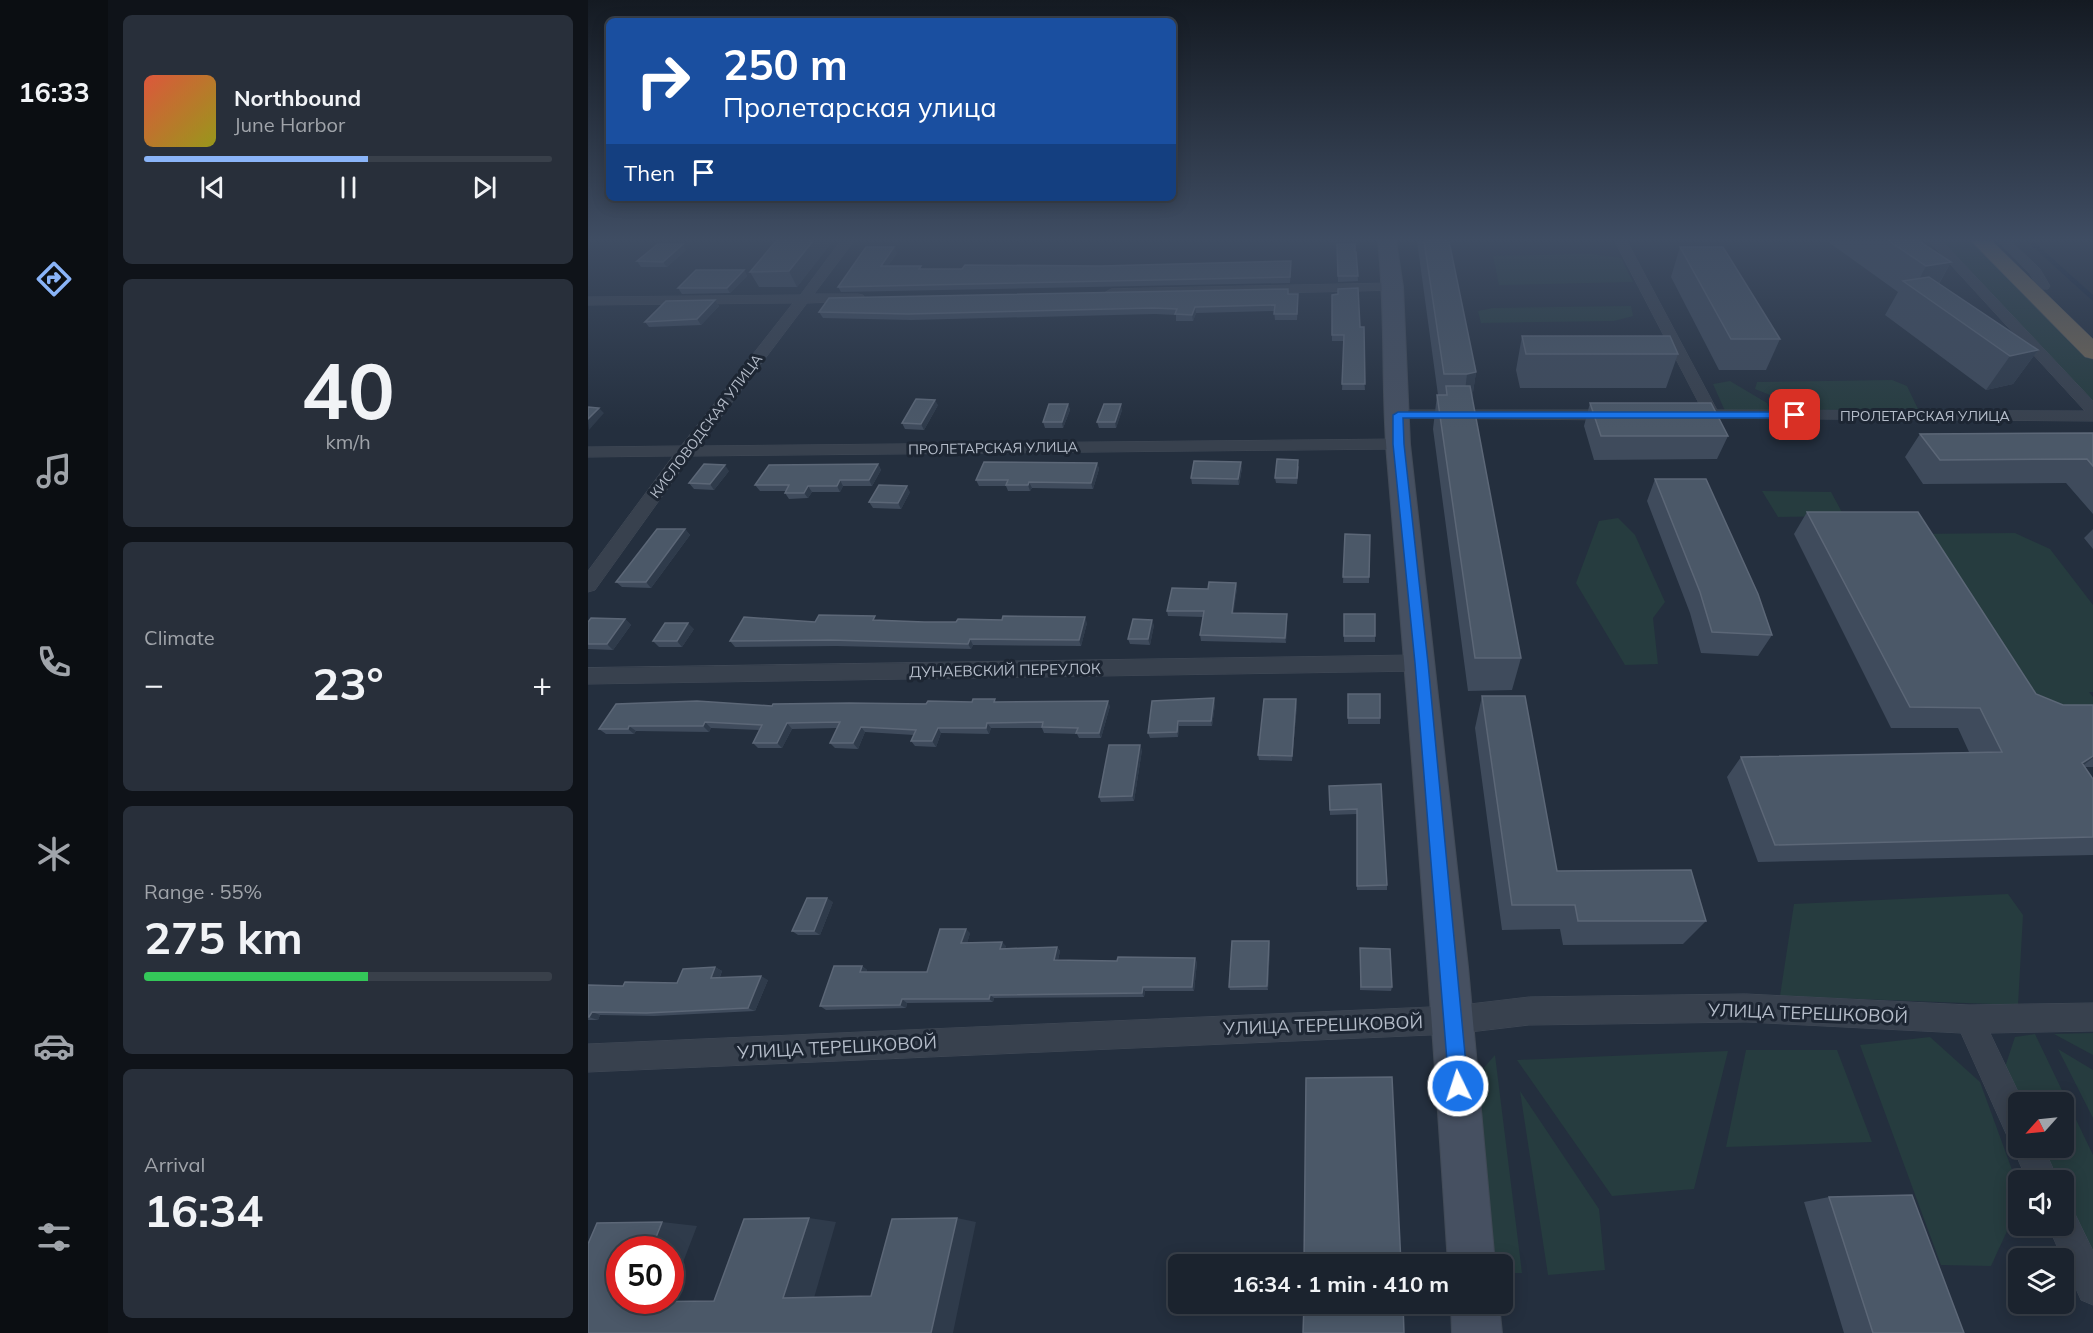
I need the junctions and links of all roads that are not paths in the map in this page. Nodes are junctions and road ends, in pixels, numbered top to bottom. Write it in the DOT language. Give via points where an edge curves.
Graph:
graph roads {
  1 [pos="800,303"];
  2 [pos="1393,303"];
  3 [pos="1654,303"];
  4 [pos="1993,303"];
  5 [pos="2044,303"];
  6 [pos="2061,303"];
  7 [pos="2093,335"];
  8 [pos="2093,352"];
  9 [pos="2093,410"];
  10 [pos="1398,415"];
  11 [pos="1629,415"];
  12 [pos="1676,415"];
  13 [pos="1712,415"];
  14 [pos="2093,416"];
  15 [pos="1398,444"];
  16 [pos="588,452"];
  17 [pos="685,452"];
  18 [pos="588,585"];
  19 [pos="1421,663"];
  20 [pos="588,676"];
  21 [pos="2093,1017"];
  22 [pos="1969,1019"];
  23 [pos="1453,1020"];
  24 [pos="588,1058"];
  25 [pos="2008,1103"];
  26 [pos="2069,1236"];
  27 [pos="1471,1254"];
  28 [pos="2093,1288"];
  29 [pos="1476,1314"];
  30 [pos="1477,1333"];
  1 -- 17 [label="street, КИСЛОВОДСКАЯ УЛИЦА"];
  2 -- 10 [label="main road"];
  3 -- 13 [label="street"];
  4 -- 9 [label="street"];
  5 -- 8 [label="highway"];
  6 -- 7 [label="highway"];
  10 -- 11 [label="street"];
  10 -- 15 [label="main road"];
  12 -- 13 [label="street, ПРОЛЕТАРСКАЯ УЛИЦА"];
  13 -- 14 [label="street, ПРОЛЕТАРСКАЯ УЛИЦА"];
  15 -- 17 [label="street, ПРОЛЕТАРСКАЯ УЛИЦА"];
  15 -- 19 [label="main road"];
  16 -- 17 [label="street, ПРОЛЕТАРСКАЯ УЛИЦА"];
  17 -- 18 [label="street, КИСЛОВОДСКАЯ УЛИЦА"];
  19 -- 20 [label="street, ДУНАЕВСКИЙ ПЕРЕУЛОК"];
  19 -- 23 [label="main road"];
  21 -- 22 [label="street, УЛИЦА ТЕРЕШКОВОЙ"];
  22 -- 23 [label="street, УЛИЦА ТЕРЕШКОВОЙ" via="1746,1008 1529,1011"];
  22 -- 25 [label="street"];
  23 -- 24 [label="street, УЛИЦА ТЕРЕШКОВОЙ"];
  23 -- 27 [label="main road"];
  26 -- 28 [label="street"];
  29 -- 30 [label="main road"];
}
